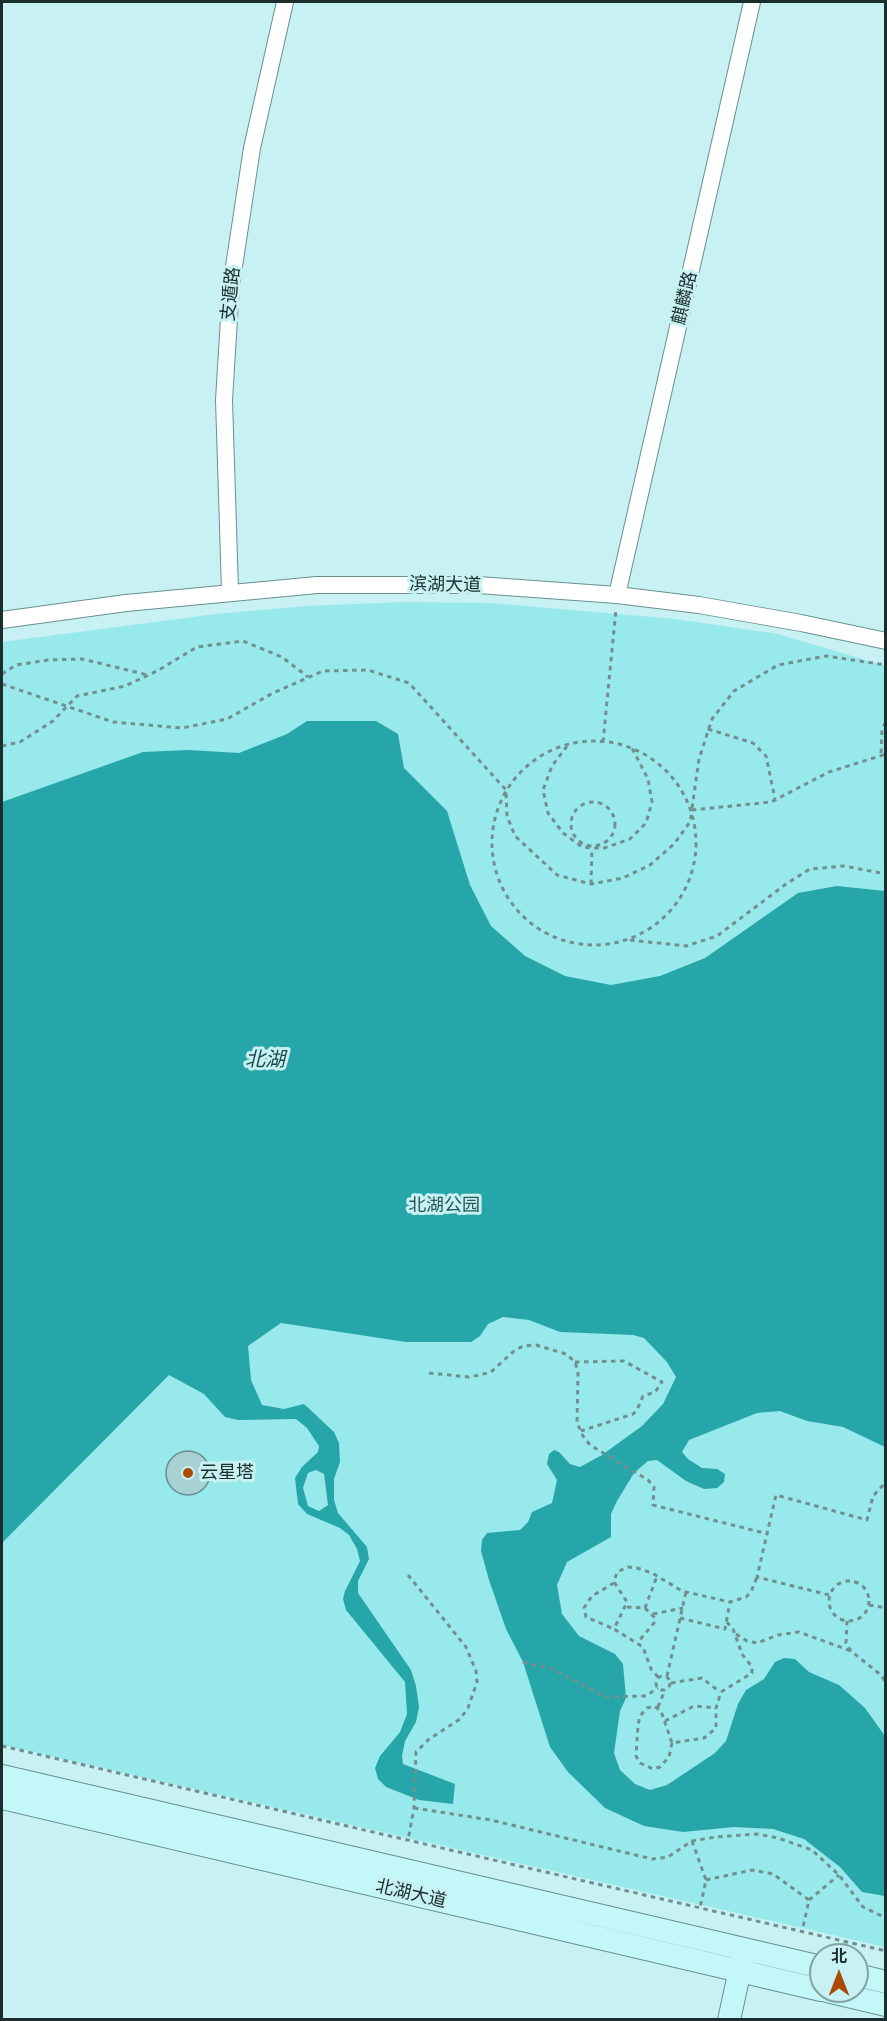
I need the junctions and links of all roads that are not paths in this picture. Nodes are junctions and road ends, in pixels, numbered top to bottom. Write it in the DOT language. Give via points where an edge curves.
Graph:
graph roads {
  1 [pos="285,2"];
  2 [pos="752,2"];
  3 [pos="230,586"];
  4 [pos="618,591"];
  5 [pos="2,611"];
  6 [pos="2,620"];
  7 [pos="885,631"];
  8 [pos="885,641"];
  9 [pos="2,1776"];
  10 [pos="2,1798"];
  11 [pos="742,1960"];
  12 [pos="809,1966"];
  13 [pos="869,1978"];
  14 [pos="885,1982"];
  15 [pos="809,1985"];
  16 [pos="869,2001"];
  17 [pos="885,2005"];
  18 [pos="729,2019"];
  1 -- 3 [label="street, 支遁路" via="250,158 230,296 224,400"];
  2 -- 4 [label="street, 麒麟路"];
  3 -- 4 [label="street, 滨湖大道" via="316,576 478,577"];
  3 -- 5 [label="street, 滨湖大道"];
  3 -- 6 [label="street, 滨湖大道"];
  4 -- 7 [label="street, 滨湖大道" via="758,606"];
  4 -- 8 [label="street, 滨湖大道"];
  9 -- 11 [label="main road, 北湖大道"];
  10 -- 11 [label="main road, 北湖大道"];
  11 -- 12 [label="main road, 北湖大道"];
  11 -- 15 [label="main road, 北湖大道"];
  11 -- 18 [label="main road"];
  13 -- 14 [label="main road"];
  16 -- 17 [label="main road"];
}
